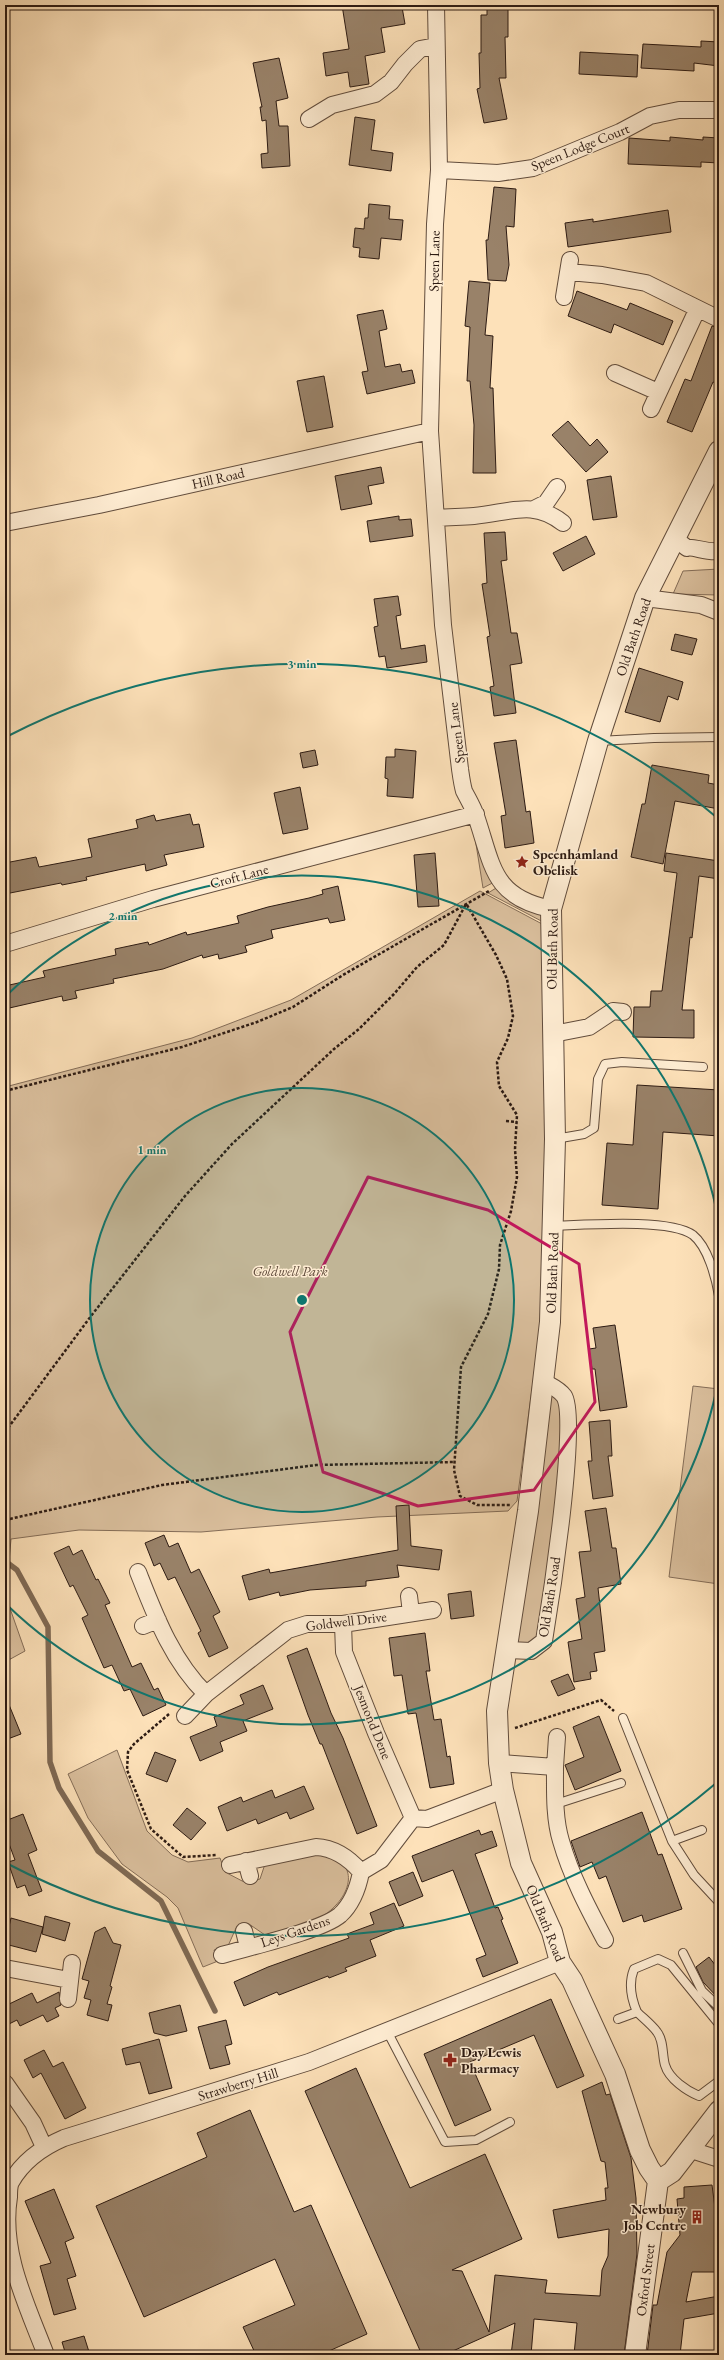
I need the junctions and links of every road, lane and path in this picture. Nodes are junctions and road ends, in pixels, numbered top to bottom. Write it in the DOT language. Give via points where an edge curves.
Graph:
graph roads {
  1 [pos="436,5"];
  2 [pos="436,46"];
  3 [pos="719,110"];
  4 [pos="309,119"];
  5 [pos="439,170"];
  6 [pos="564,297"];
  7 [pos="697,310"];
  8 [pos="719,319"];
  9 [pos="615,373"];
  10 [pos="658,392"];
  11 [pos="651,409"];
  12 [pos="430,431"];
  13 [pos="719,451"];
  14 [pos="557,487"];
  15 [pos="534,509"];
  16 [pos="437,518"];
  17 [pos="5,523"];
  18 [pos="563,523"];
  19 [pos="674,538"];
  20 [pos="719,551"];
  21 [pos="645,598"];
  22 [pos="719,612"];
  23 [pos="719,738"];
  24 [pos="598,741"];
  25 [pos="476,814"];
  26 [pos="501,884"];
  27 [pos="466,904"];
  28 [pos="551,909"];
  29 [pos="5,944"];
  30 [pos="623,1012"];
  31 [pos="553,1034"];
  32 [pos="703,1067"];
  33 [pos="5,1091"];
  34 [pos="506,1121"];
  35 [pos="517,1122"];
  36 [pos="555,1139"];
  37 [pos="553,1226"];
  38 [pos="719,1296"];
  39 [pos="544,1382"];
  40 [pos="5,1432"];
  41 [pos="454,1462"];
  42 [pos="528,1505"];
  43 [pos="5,1520"];
  44 [pos="138,1572"];
  45 [pos="409,1596"];
  46 [pos="433,1610"];
  47 [pos="411,1613"];
  48 [pos="158,1620"];
  49 [pos="343,1624"];
  50 [pos="143,1626"];
  51 [pos="506,1650"];
  52 [pos="206,1694"];
  53 [pos="185,1716"];
  54 [pos="623,1718"];
  55 [pos="498,1733"];
  56 [pos="557,1737"];
  57 [pos="499,1764"];
  58 [pos="555,1767"];
  59 [pos="620,1783"];
  60 [pos="503,1790"];
  61 [pos="556,1804"];
  62 [pos="413,1818"];
  63 [pos="702,1830"];
  64 [pos="672,1841"];
  65 [pos="230,1865"];
  66 [pos="361,1872"];
  67 [pos="719,1902"];
  68 [pos="244,1931"];
  69 [pos="605,1940"];
  70 [pos="248,1947"];
  71 [pos="683,1953"];
  72 [pos="222,1955"];
  73 [pos="560,1962"];
  74 [pos="72,1963"];
  75 [pos="5,1968"];
  76 [pos="69,1980"];
  77 [pos="68,1999"];
  78 [pos="719,2007"];
  79 [pos="637,2012"];
  80 [pos="618,2019"];
  81 [pos="719,2024"];
  82 [pos="387,2031"];
  83 [pos="719,2081"];
  84 [pos="5,2083"];
  85 [pos="719,2111"];
  86 [pos="510,2122"];
  87 [pos="44,2147"];
  88 [pos="691,2150"];
  89 [pos="719,2159"];
  90 [pos="658,2181"];
  91 [pos="10,2276"];
  92 [pos="46,2355"];
  93 [pos="635,2355"];
  1 -- 2 [label="street, Speen Lane"];
  2 -- 4 [label="street" via="420,49 392,82 374,94 332,105"];
  2 -- 5 [label="street, Speen Lane"];
  3 -- 5 [label="street, Speen Lodge Court" via="679,110 650,116 620,132 533,168 498,174"];
  5 -- 12 [label="street, Speen Lane" via="435,224"];
  6 -- 7 [label="street" via="570,266 646,283"];
  7 -- 8 [label="street"];
  7 -- 10 [label="street"];
  9 -- 10 [label="street"];
  10 -- 11 [label="street"];
  12 -- 16 [label="street, Speen Lane"];
  12 -- 17 [label="street, Hill Road" via="99,505"];
  13 -- 19 [label="street, Old Bath Road"];
  14 -- 15 [label="street" via="546,502"];
  15 -- 16 [label="street"];
  15 -- 18 [label="street" via="550,513"];
  16 -- 25 [label="street, Speen Lane" via="443,625 460,769 464,789"];
  19 -- 20 [label="street" via="687,548"];
  19 -- 21 [label="street, Old Bath Road"];
  21 -- 22 [label="street" via="701,605"];
  21 -- 24 [label="street, Old Bath Road"];
  23 -- 24 [label="lane"];
  24 -- 28 [label="street, Old Bath Road"];
  25 -- 26 [label="street, Speen Lane"];
  25 -- 29 [label="street, Croft Lane" via="153,899"];
  26 -- 27 [label="path"];
  26 -- 28 [label="street, Speen Lane" via="515,898"];
  27 -- 33 [label="path" via="343,975 294,1007 258,1022 182,1047"];
  27 -- 35 [label="path" via="507,979 513,1016 508,1038 497,1062 499,1086 518,1115"];
  27 -- 40 [label="path" via="444,945 417,967 359,1029 232,1144 185,1196 90,1316"];
  28 -- 31 [label="street, Old Bath Road"];
  30 -- 31 [label="street" via="613,1011 589,1027"];
  31 -- 36 [label="street, Old Bath Road"];
  32 -- 36 [label="lane" via="622,1062 605,1064 598,1080 594,1128 584,1134"];
  34 -- 35 [label="path"];
  35 -- 41 [label="path" via="517,1178 511,1211 500,1246 499,1269 488,1314 461,1367"];
  36 -- 37 [label="street, Old Bath Road"];
  37 -- 38 [label="lane" via="665,1225 693,1235 707,1255 715,1273"];
  37 -- 39 [label="street, Old Bath Road" via="550,1322"];
  39 -- 42 [label="street, Old Bath Road"];
  39 -- 51 [label="street, Old Bath Road" via="564,1396 570,1426 552,1596 544,1641 531,1651"];
  41 -- 42 [label="path" via="460,1496 477,1505"];
  41 -- 43 [label="path" via="316,1465 162,1485"];
  42 -- 51 [label="street, Old Bath Road"];
  44 -- 48 [label="street"];
  45 -- 47 [label="street"];
  46 -- 47 [label="street, Goldwell Drive"];
  47 -- 49 [label="street, Goldwell Drive"];
  48 -- 50 [label="street"];
  48 -- 52 [label="street" via="185,1671"];
  49 -- 52 [label="street, Goldwell Drive" via="308,1624 288,1630"];
  49 -- 62 [label="street, Jesmond Dene" via="344,1652"];
  51 -- 55 [label="street, Old Bath Road" via="497,1710"];
  52 -- 53 [label="street, Goldwell Drive"];
  53 -- 65 [label="path" via="169,1714 134,1744 128,1752 127,1770 151,1829 178,1854 190,1858 224,1854"];
  54 -- 55 [label="path" via="601,1700"];
  54 -- 64 [label="lane"];
  55 -- 57 [label="street, Old Bath Road"];
  56 -- 58 [label="street"];
  57 -- 58 [label="street"];
  57 -- 60 [label="street, Old Bath Road"];
  58 -- 61 [label="street"];
  59 -- 61 [label="lane"];
  60 -- 62 [label="street" via="427,1819"];
  60 -- 73 [label="street, Old Bath Road" via="521,1863 552,1932"];
  61 -- 69 [label="street" via="560,1840 582,1896"];
  62 -- 66 [label="street" via="381,1860"];
  63 -- 64 [label="lane"];
  64 -- 67 [label="lane" via="694,1875"];
  65 -- 66 [label="street" via="248,1869 316,1847 330,1848 352,1861"];
  66 -- 70 [label="street, Leys Gardens" via="357,1890 340,1915 311,1928"];
  68 -- 70 [label="street, Leys Gardens"];
  70 -- 72 [label="street, Leys Gardens"];
  71 -- 78 [label="lane" via="702,1991"];
  73 -- 82 [label="street, Strawberry Hill"];
  73 -- 90 [label="street, Old Bath Road" via="572,1980 615,2074 640,2150"];
  74 -- 76 [label="street"];
  75 -- 76 [label="street"];
  76 -- 77 [label="street"];
  79 -- 80 [label="lane"];
  79 -- 81 [label="lane" via="630,1988 634,1969 658,1959 671,1965"];
  79 -- 83 [label="lane" via="657,2031 669,2074 682,2085 699,2096"];
  82 -- 86 [label="lane" via="445,2142 476,2140"];
  82 -- 87 [label="street, Strawberry Hill" via="309,2062 64,2138"];
  84 -- 87 [label="street" via="33,2123"];
  85 -- 88 [label="street"];
  87 -- 91 [label="street, Strawberry Hill" via="28,2161 11,2183 7,2210"];
  88 -- 89 [label="street"];
  88 -- 90 [label="street" via="672,2172"];
  90 -- 93 [label="street, Oxford Street"];
  91 -- 92 [label="street, Strawberry Hill"];
}
